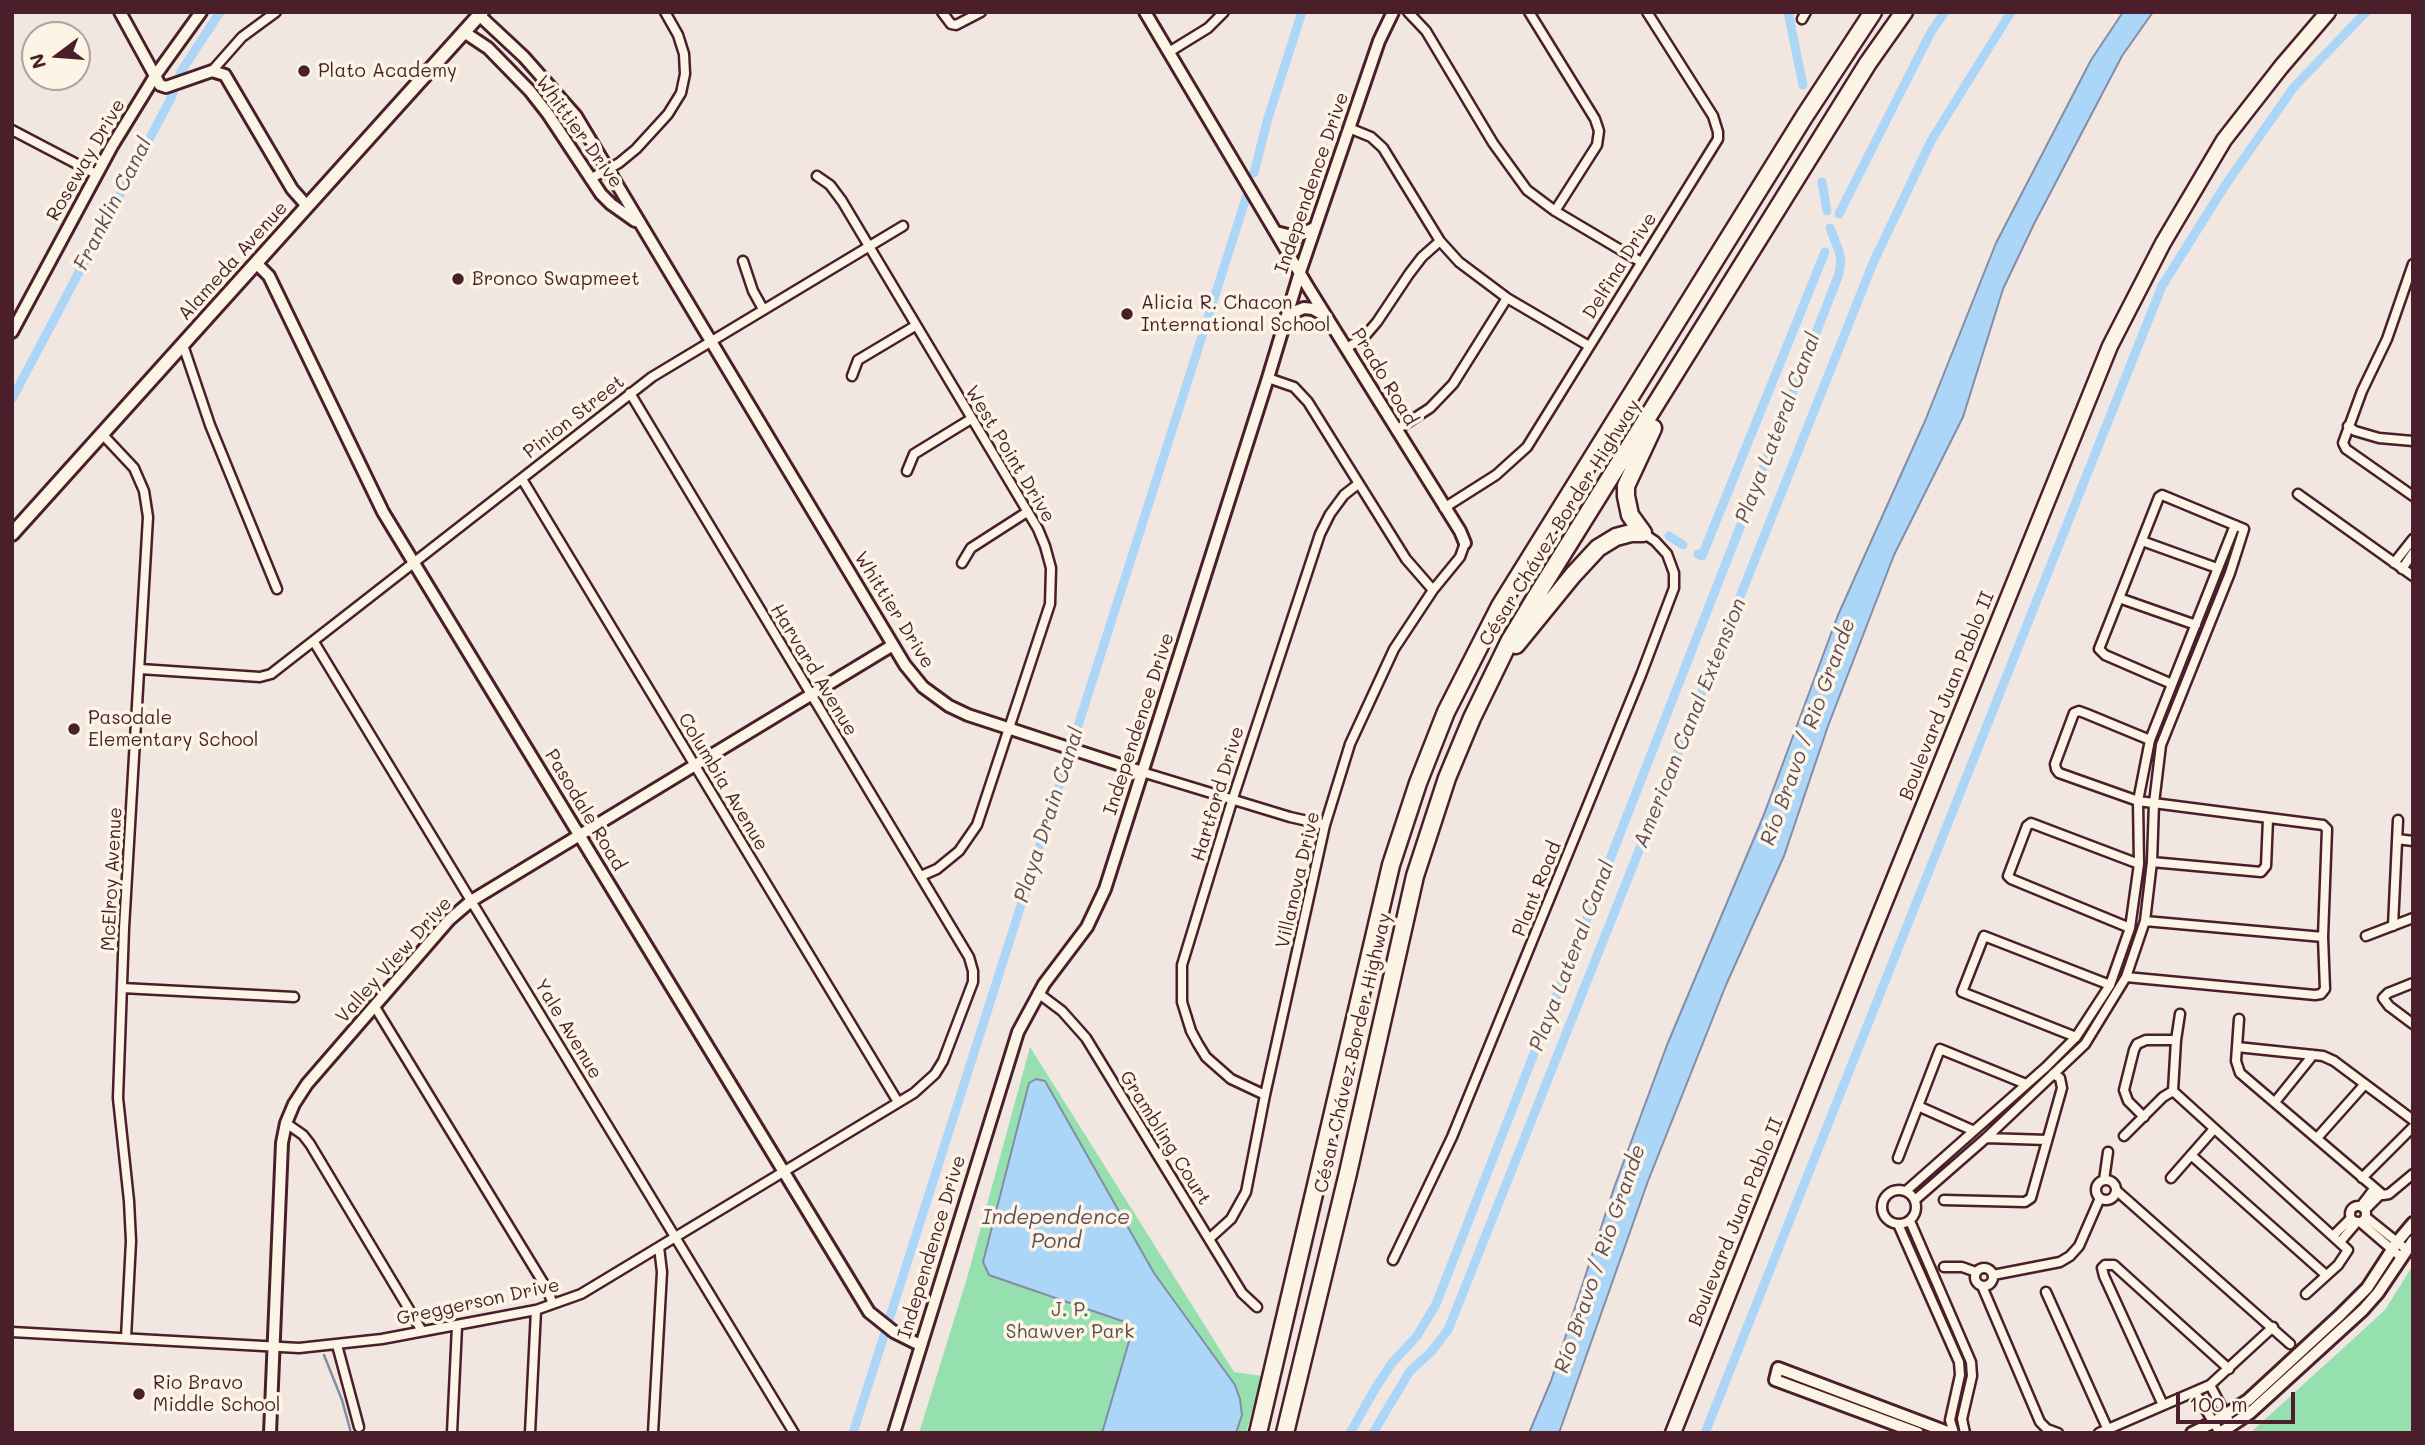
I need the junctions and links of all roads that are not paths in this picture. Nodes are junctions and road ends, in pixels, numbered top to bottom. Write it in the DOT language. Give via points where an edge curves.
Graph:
graph roads {
  1 [pos="120,12"];
  2 [pos="201,12"];
  3 [pos="276,12"];
  4 [pos="666,12"];
  5 [pos="942,12"];
  6 [pos="981,12"];
  7 [pos="1145,12"];
  8 [pos="1224,12"];
  9 [pos="1394,12"];
  10 [pos="1408,12"];
  11 [pos="1530,12"];
  12 [pos="1647,12"];
  13 [pos="1873,12"];
  14 [pos="1904,12"];
  15 [pos="2328,12"];
  16 [pos="480,14"];
  17 [pos="464,32"];
  18 [pos="1169,52"];
  19 [pos="212,71"];
  20 [pos="155,76"];
  21 [pos="1349,128"];
  22 [pos="12,130"];
  23 [pos="607,169"];
  24 [pos="96,174"];
  25 [pos="817,176"];
  26 [pos="590,179"];
  27 [pos="307,206"];
  28 [pos="1555,211"];
  29 [pos="638,222"];
  30 [pos="903,226"];
  31 [pos="1314,228"];
  32 [pos="1276,232"];
  33 [pos="1440,241"];
  34 [pos="867,247"];
  35 [pos="743,261"];
  36 [pos="1641,262"];
  37 [pos="257,264"];
  38 [pos="2413,264"];
  39 [pos="1300,272"];
  40 [pos="1507,298"];
  41 [pos="763,309"];
  42 [pos="1710,317"];
  43 [pos="1328,318"];
  44 [pos="1285,322"];
  45 [pos="915,326"];
  46 [pos="12,332"];
  47 [pos="710,342"];
  48 [pos="183,345"];
  49 [pos="1589,346"];
  50 [pos="1347,348"];
  51 [pos="852,376"];
  52 [pos="1268,377"];
  53 [pos="630,393"];
  54 [pos="971,419"];
  55 [pos="2348,426"];
  56 [pos="1396,430"];
  57 [pos="103,435"];
  58 [pos="2413,441"];
  59 [pos="907,471"];
  60 [pos="522,479"];
  61 [pos="1358,484"];
  62 [pos="2298,494"];
  63 [pos="2413,496"];
  64 [pos="1444,509"];
  65 [pos="1027,512"];
  66 [pos="2235,525"];
  67 [pos="1643,533"];
  68 [pos="12,534"];
  69 [pos="2413,539"];
  70 [pos="2143,541"];
  71 [pos="1465,543"];
  72 [pos="2413,553"];
  73 [pos="414,562"];
  74 [pos="962,563"];
  75 [pos="2394,563"];
  76 [pos="2217,568"];
  77 [pos="2402,569"];
  78 [pos="2413,576"];
  79 [pos="276,589"];
  80 [pos="1433,590"];
  81 [pos="2119,598"];
  82 [pos="2196,625"];
  83 [pos="314,642"];
  84 [pos="893,645"];
  85 [pos="140,669"];
  86 [pos="2172,684"];
  87 [pos="1484,693"];
  88 [pos="811,694"];
  89 [pos="1007,729"];
  90 [pos="2150,740"];
  91 [pos="694,765"];
  92 [pos="1142,772"];
  93 [pos="1233,798"];
  94 [pos="2138,802"];
  95 [pos="2154,803"];
  96 [pos="2268,819"];
  97 [pos="2398,820"];
  98 [pos="1325,825"];
  99 [pos="579,835"];
  100 [pos="2397,839"];
  101 [pos="2413,841"];
  102 [pos="2152,862"];
  103 [pos="2139,864"];
  104 [pos="921,876"];
  105 [pos="471,901"];
  106 [pos="2413,918"];
  107 [pos="2145,921"];
  108 [pos="2393,926"];
  109 [pos="2130,928"];
  110 [pos="2366,936"];
  111 [pos="2323,937"];
  112 [pos="972,962"];
  113 [pos="2126,976"];
  114 [pos="2413,983"];
  115 [pos="2110,985"];
  116 [pos="122,988"];
  117 [pos="1038,993"];
  118 [pos="294,997"];
  119 [pos="375,1007"];
  120 [pos="2180,1014"];
  121 [pos="2239,1019"];
  122 [pos="2413,1024"];
  123 [pos="2076,1037"];
  124 [pos="2176,1040"];
  125 [pos="2237,1047"];
  126 [pos="2313,1055"];
  127 [pos="2046,1067"];
  128 [pos="2054,1076"];
  129 [pos="2026,1084"];
  130 [pos="2365,1084"];
  131 [pos="2173,1091"];
  132 [pos="1265,1095"];
  133 [pos="898,1102"];
  134 [pos="2275,1102"];
  135 [pos="1918,1107"];
  136 [pos="2144,1117"];
  137 [pos="2413,1120"];
  138 [pos="286,1123"];
  139 [pos="2413,1127"];
  140 [pos="2214,1129"];
  141 [pos="1972,1130"];
  142 [pos="2124,1136"];
  143 [pos="1986,1138"];
  144 [pos="2317,1138"];
  145 [pos="2047,1140"];
  146 [pos="2108,1152"];
  147 [pos="2191,1155"];
  148 [pos="1898,1158"];
  149 [pos="784,1172"];
  150 [pos="2413,1174"];
  151 [pos="2171,1178"];
  152 [pos="2362,1178"];
  153 [pos="2104,1180"];
  154 [pos="1906,1191"];
  155 [pos="2117,1191"];
  156 [pos="2381,1192"];
  157 [pos="2100,1198"];
  158 [pos="1915,1200"];
  159 [pos="1944,1200"];
  160 [pos="2360,1216"];
  161 [pos="1910,1220"];
  162 [pos="2413,1223"];
  163 [pos="1898,1224"];
  164 [pos="675,1237"];
  165 [pos="1209,1239"];
  166 [pos="2337,1239"];
  167 [pos="2394,1246"];
  168 [pos="659,1247"];
  169 [pos="2407,1250"];
  170 [pos="1393,1259"];
  171 [pos="1944,1267"];
  172 [pos="1976,1272"];
  173 [pos="2124,1274"];
  174 [pos="1993,1275"];
  175 [pos="2326,1275"];
  176 [pos="1982,1286"];
  177 [pos="2109,1286"];
  178 [pos="2046,1292"];
  179 [pos="2306,1294"];
  180 [pos="552,1304"];
  181 [pos="1257,1307"];
  182 [pos="536,1310"];
  183 [pos="457,1326"];
  184 [pos="2273,1328"];
  185 [pos="422,1331"];
  186 [pos="12,1332"];
  187 [pos="126,1338"];
  188 [pos="2290,1344"];
  189 [pos="337,1345"];
  190 [pos="920,1345"];
  191 [pos="274,1348"];
  192 [pos="2229,1368"];
  193 [pos="2210,1385"];
  194 [pos="2195,1392"];
  195 [pos="2163,1405"];
  196 [pos="2225,1415"];
  197 [pos="2214,1422"];
  198 [pos="359,1427"];
  199 [pos="2232,1427"];
  200 [pos="2104,1431"];
  201 [pos="270,1433"];
  202 [pos="452,1433"];
  203 [pos="530,1433"];
  204 [pos="653,1433"];
  205 [pos="794,1433"];
  206 [pos="894,1433"];
  207 [pos="1258,1433"];
  208 [pos="1285,1433"];
  209 [pos="1673,1433"];
  210 [pos="1918,1433"];
  211 [pos="1952,1433"];
  212 [pos="1965,1433"];
  213 [pos="2058,1433"];
  214 [pos="2192,1433"];
  215 [pos="2220,1433"];
  1 -- 20 [label="street"];
  2 -- 20 [label="street, Roseway Drive"];
  3 -- 19 [label="street" via="242,37"];
  4 -- 23 [label="street" via="684,54 681,93 636,149"];
  5 -- 6 [label="street" via="956,25"];
  7 -- 18 [label="street, Prado Road"];
  8 -- 18 [label="street" via="1208,28"];
  9 -- 21 [label="street, Independence Drive"];
  10 -- 28 [label="street" via="1426,31 1518,180"];
  11 -- 28 [label="street" via="1599,131 1597,145"];
  12 -- 36 [label="street, Delfina Drive" via="1713,116 1718,132 1714,146"];
  13 -- 207 [label="highway, César Chávez Border Highway" via="1500,606 1446,712 1391,864"];
  14 -- 42 [label="highway, César Chávez Border Highway"];
  15 -- 209 [label="highway, Boulevard Juan Pablo II" via="2224,141 2163,243 2110,346"];
  16 -- 17 [label="main road, Alameda Avenue"];
  16 -- 23 [label="street, Whittier Drive" via="550,84 576,116"];
  17 -- 26 [label="street, Whittier Drive" via="488,48 530,92"];
  17 -- 27 [label="main road, Alameda Avenue"];
  18 -- 32 [label="street, Prado Road"];
  19 -- 20 [label="street" via="170,85 160,85"];
  19 -- 27 [label="street" via="229,79 292,189"];
  20 -- 24 [label="street, Roseway Drive"];
  21 -- 31 [label="street, Independence Drive"];
  21 -- 33 [label="street" via="1383,148"];
  22 -- 24 [label="street"];
  23 -- 26 [label="street"];
  23 -- 29 [label="street, Whittier Drive"];
  24 -- 46 [label="street, Roseway Drive"];
  25 -- 34 [label="street, West Point Drive" via="836,193"];
  26 -- 29 [label="street, Whittier Drive" via="611,204"];
  27 -- 37 [label="main road, Alameda Avenue"];
  28 -- 36 [label="street"];
  29 -- 47 [label="street, Whittier Drive"];
  30 -- 34 [label="street, Pinion Street"];
  31 -- 32 [label="street" via="1296,237"];
  31 -- 39 [label="street, Independence Drive"];
  32 -- 39 [label="street, Prado Road"];
  33 -- 40 [label="street" via="1478,278"];
  33 -- 50 [label="street" via="1422,257 1365,337"];
  34 -- 41 [label="street, Pinion Street"];
  34 -- 45 [label="street, West Point Drive"];
  35 -- 41 [label="street"];
  36 -- 49 [label="street, Delfina Drive"];
  37 -- 48 [label="main road, Alameda Avenue"];
  37 -- 73 [label="street, Pasodale Road" via="269,276 383,512"];
  38 -- 55 [label="street" via="2387,339"];
  39 -- 43 [label="street, Prado Road"];
  39 -- 44 [label="street, Independence Drive"];
  40 -- 49 [label="street"];
  40 -- 56 [label="street" via="1453,384 1430,408"];
  41 -- 47 [label="street, Pinion Street"];
  42 -- 67 [label="highway" via="1626,486 1630,515"];
  42 -- 87 [label="highway, César Chávez Border Highway" via="1516,629"];
  43 -- 44 [label="street" via="1304,308"];
  43 -- 50 [label="street, Prado Road"];
  44 -- 52 [label="street, Independence Drive"];
  45 -- 51 [label="street" via="858,360"];
  45 -- 54 [label="street, West Point Drive"];
  47 -- 53 [label="street, Pinion Street"];
  47 -- 84 [label="street, Whittier Drive"];
  48 -- 57 [label="main road, Alameda Avenue"];
  48 -- 79 [label="street"];
  49 -- 64 [label="street, Delfina Drive" via="1527,447 1496,475"];
  50 -- 56 [label="street, Prado Road"];
  52 -- 61 [label="street" via="1294,387 1308,402"];
  52 -- 92 [label="street, Independence Drive"];
  53 -- 60 [label="street, Pinion Street"];
  53 -- 88 [label="street, Harvard Avenue"];
  54 -- 59 [label="street" via="914,454"];
  54 -- 65 [label="street, West Point Drive"];
  55 -- 58 [label="street" via="2379,438"];
  55 -- 63 [label="street" via="2343,443 2346,449"];
  56 -- 64 [label="street, Prado Road"];
  57 -- 68 [label="main road, Alameda Avenue"];
  57 -- 85 [label="street, McElroy Avenue" via="134,468 147,504"];
  60 -- 73 [label="street, Pinion Street"];
  60 -- 91 [label="street, Columbia Avenue"];
  61 -- 80 [label="street" via="1406,559"];
  61 -- 93 [label="street, Hartford Drive" via="1344,495 1320,534"];
  62 -- 75 [label="street"];
  64 -- 71 [label="street, Prado Road"];
  65 -- 74 [label="street" via="971,548"];
  65 -- 89 [label="street, West Point Drive" via="1045,546 1052,586"];
  66 -- 70 [label="street" via="2162,495"];
  66 -- 76 [label="street"];
  66 -- 95 [label="street" via="2244,529 2161,745"];
  67 -- 87 [label="highway" via="1616,537 1598,548 1501,664"];
  67 -- 170 [label="street, Plant Road" via="1667,554 1674,588 1452,1137"];
  69 -- 75 [label="street"];
  70 -- 76 [label="street"];
  70 -- 81 [label="street"];
  71 -- 80 [label="street, Villanova Drive" via="1460,557"];
  72 -- 77 [label="street"];
  73 -- 83 [label="street, Pinion Street"];
  73 -- 99 [label="street, Pasodale Road"];
  75 -- 77 [label="street"];
  76 -- 82 [label="street"];
  77 -- 78 [label="street"];
  80 -- 98 [label="street, Villanova Drive" via="1394,649 1363,713"];
  81 -- 82 [label="street"];
  81 -- 86 [label="street" via="2101,653"];
  82 -- 86 [label="street"];
  83 -- 85 [label="street, Pinion Street" via="260,677"];
  83 -- 105 [label="street, Yale Avenue"];
  84 -- 88 [label="street, Valley View Drive"];
  84 -- 89 [label="street, Whittier Drive" via="923,687 968,715"];
  85 -- 116 [label="street, McElroy Avenue"];
  86 -- 90 [label="street"];
  87 -- 208 [label="highway, César Chávez Border Highway" via="1447,778 1415,876"];
  88 -- 91 [label="street, Valley View Drive"];
  88 -- 104 [label="street, Harvard Avenue"];
  89 -- 92 [label="street, Whittier Drive"];
  89 -- 104 [label="street, West Point Drive" via="976,825 959,850"];
  90 -- 94 [label="street"];
  90 -- 94 [label="street" via="2079,711 2074,713 2055,764 2060,773"];
  91 -- 99 [label="street, Valley View Drive"];
  91 -- 133 [label="street, Columbia Avenue"];
  92 -- 93 [label="street, Whittier Drive"];
  92 -- 117 [label="street, Independence Drive" via="1097,909"];
  93 -- 98 [label="street, Whittier Drive"];
  93 -- 132 [label="street, Hartford Drive" via="1185,954 1180,990 1191,1031 1206,1057 1231,1079"];
  94 -- 95 [label="street"];
  94 -- 103 [label="street"];
  95 -- 96 [label="street"];
  95 -- 102 [label="street"];
  96 -- 102 [label="street" via="2266,866 2261,872"];
  96 -- 111 [label="street" via="2327,829"];
  97 -- 100 [label="street"];
  98 -- 132 [label="street, Villanova Drive"];
  99 -- 105 [label="street, Valley View Drive"];
  99 -- 149 [label="street, Pasodale Road"];
  100 -- 101 [label="street"];
  100 -- 108 [label="street"];
  102 -- 107 [label="street"];
  103 -- 109 [label="street"];
  103 -- 109 [label="street" via="2031,823 2008,876"];
  104 -- 112 [label="street, Harvard Avenue"];
  105 -- 119 [label="street, Valley View Drive" via="449,920"];
  105 -- 164 [label="street, Yale Avenue"];
  106 -- 108 [label="street"];
  107 -- 111 [label="street"];
  107 -- 113 [label="street"];
  108 -- 110 [label="street"];
  109 -- 115 [label="street"];
  111 -- 113 [label="street" via="2325,989 2321,994"];
  112 -- 133 [label="street, Greggerson Drive" via="973,982 943,1061 925,1085"];
  113 -- 128 [label="street" via="2085,1044"];
  114 -- 122 [label="street" via="2383,998"];
  115 -- 123 [label="street"];
  115 -- 123 [label="street" via="1984,936 1962,992"];
  116 -- 118 [label="street"];
  116 -- 187 [label="street, McElroy Avenue" via="118,1098 131,1241"];
  117 -- 165 [label="street, Grambling Court" via="1086,1038"];
  117 -- 190 [label="street, Independence Drive" via="1018,1032"];
  119 -- 138 [label="street, Valley View Drive" via="307,1084"];
  119 -- 180 [label="street"];
  120 -- 124 [label="street"];
  121 -- 125 [label="street"];
  123 -- 127 [label="street"];
  124 -- 131 [label="street"];
  124 -- 136 [label="street" via="2141,1041 2134,1049 2124,1090"];
  125 -- 126 [label="street"];
  125 -- 134 [label="street" via="2240,1073"];
  126 -- 130 [label="street" via="2334,1061"];
  126 -- 134 [label="street"];
  127 -- 128 [label="street"];
  127 -- 129 [label="street"];
  128 -- 143 [label="street"];
  128 -- 145 [label="street" via="2062,1088"];
  129 -- 135 [label="street" via="1940,1049"];
  129 -- 141 [label="street"];
  130 -- 137 [label="street"];
  130 -- 144 [label="street"];
  131 -- 136 [label="street"];
  131 -- 140 [label="street"];
  132 -- 165 [label="street, Villanova Drive" via="1246,1192 1231,1220"];
  133 -- 149 [label="street, Greggerson Drive"];
  134 -- 144 [label="street"];
  135 -- 141 [label="street"];
  135 -- 148 [label="street"];
  136 -- 142 [label="street"];
  138 -- 185 [label="street" via="310,1144"];
  138 -- 191 [label="street, Valley View Drive"];
  139 -- 152 [label="street"];
  140 -- 147 [label="street"];
  140 -- 166 [label="street"];
  141 -- 154 [label="street"];
  143 -- 145 [label="street"];
  143 -- 158 [label="street"];
  144 -- 152 [label="street"];
  145 -- 159 [label="street" via="2028,1201"];
  146 -- 153 [label="street"];
  147 -- 151 [label="street"];
  147 -- 175 [label="street"];
  149 -- 164 [label="street, Greggerson Drive"];
  149 -- 190 [label="street, Pasodale Road" via="869,1312"];
  150 -- 156 [label="street"];
  152 -- 156 [label="street"];
  153 -- 155 [label="street" via="2113,1182"];
  153 -- 157 [label="street" via="2096,1190"];
  154 -- 158 [label="street"];
  154 -- 163 [label="street" via="1890,1192 1882,1206 1889,1221"];
  155 -- 157 [label="street" via="2108,1200"];
  155 -- 184 [label="street"];
  156 -- 160 [label="street"];
  157 -- 174 [label="street" via="2070,1256"];
  158 -- 161 [label="street" via="1916,1212"];
  160 -- 166 [label="street"];
  160 -- 167 [label="street"];
  161 -- 163 [label="street"];
  161 -- 212 [label="street" via="1971,1362 1962,1419"];
  162 -- 167 [label="street"];
  163 -- 211 [label="street" via="1959,1362"];
  164 -- 168 [label="street, Greggerson Drive"];
  164 -- 205 [label="street, Yale Avenue"];
  165 -- 181 [label="street, Grambling Court" via="1242,1293"];
  166 -- 175 [label="street" via="2347,1250"];
  167 -- 169 [label="street"];
  167 -- 196 [label="street" via="2367,1288 2248,1400"];
  168 -- 180 [label="street, Greggerson Drive" via="581,1294"];
  168 -- 204 [label="street" via="662,1272"];
  169 -- 199 [label="street" via="2363,1310"];
  171 -- 172 [label="street"];
  172 -- 174 [label="street" via="1986,1268"];
  172 -- 176 [label="street" via="1975,1280"];
  173 -- 177 [label="street"];
  173 -- 177 [label="street" via="2114,1265 2105,1265"];
  173 -- 192 [label="street"];
  174 -- 176 [label="street" via="1989,1284"];
  175 -- 179 [label="street"];
  176 -- 213 [label="street" via="2040,1422"];
  177 -- 195 [label="street"];
  178 -- 200 [label="street"];
  180 -- 182 [label="street, Greggerson Drive"];
  182 -- 183 [label="street, Greggerson Drive"];
  182 -- 203 [label="street"];
  183 -- 185 [label="street, Greggerson Drive"];
  183 -- 202 [label="street"];
  184 -- 188 [label="street"];
  184 -- 192 [label="street"];
  185 -- 189 [label="street, Greggerson Drive"];
  186 -- 187 [label="street, Greggerson Drive"];
  187 -- 191 [label="street, Greggerson Drive"];
  189 -- 191 [label="street, Greggerson Drive"];
  189 -- 198 [label="street"];
  190 -- 206 [label="street, Independence Drive"];
  191 -- 201 [label="street, Valley View Drive"];
  192 -- 193 [label="street"];
  193 -- 194 [label="street"];
  193 -- 196 [label="street"];
  194 -- 195 [label="street"];
  194 -- 197 [label="street"];
  195 -- 200 [label="street"];
  196 -- 197 [label="street"];
  196 -- 199 [label="street"];
  197 -- 214 [label="street"];
  197 -- 215 [label="street"];
  199 -- 215 [label="street"];
  210 -- 211 [label="street" via="1775,1380 1778,1368"];
}
